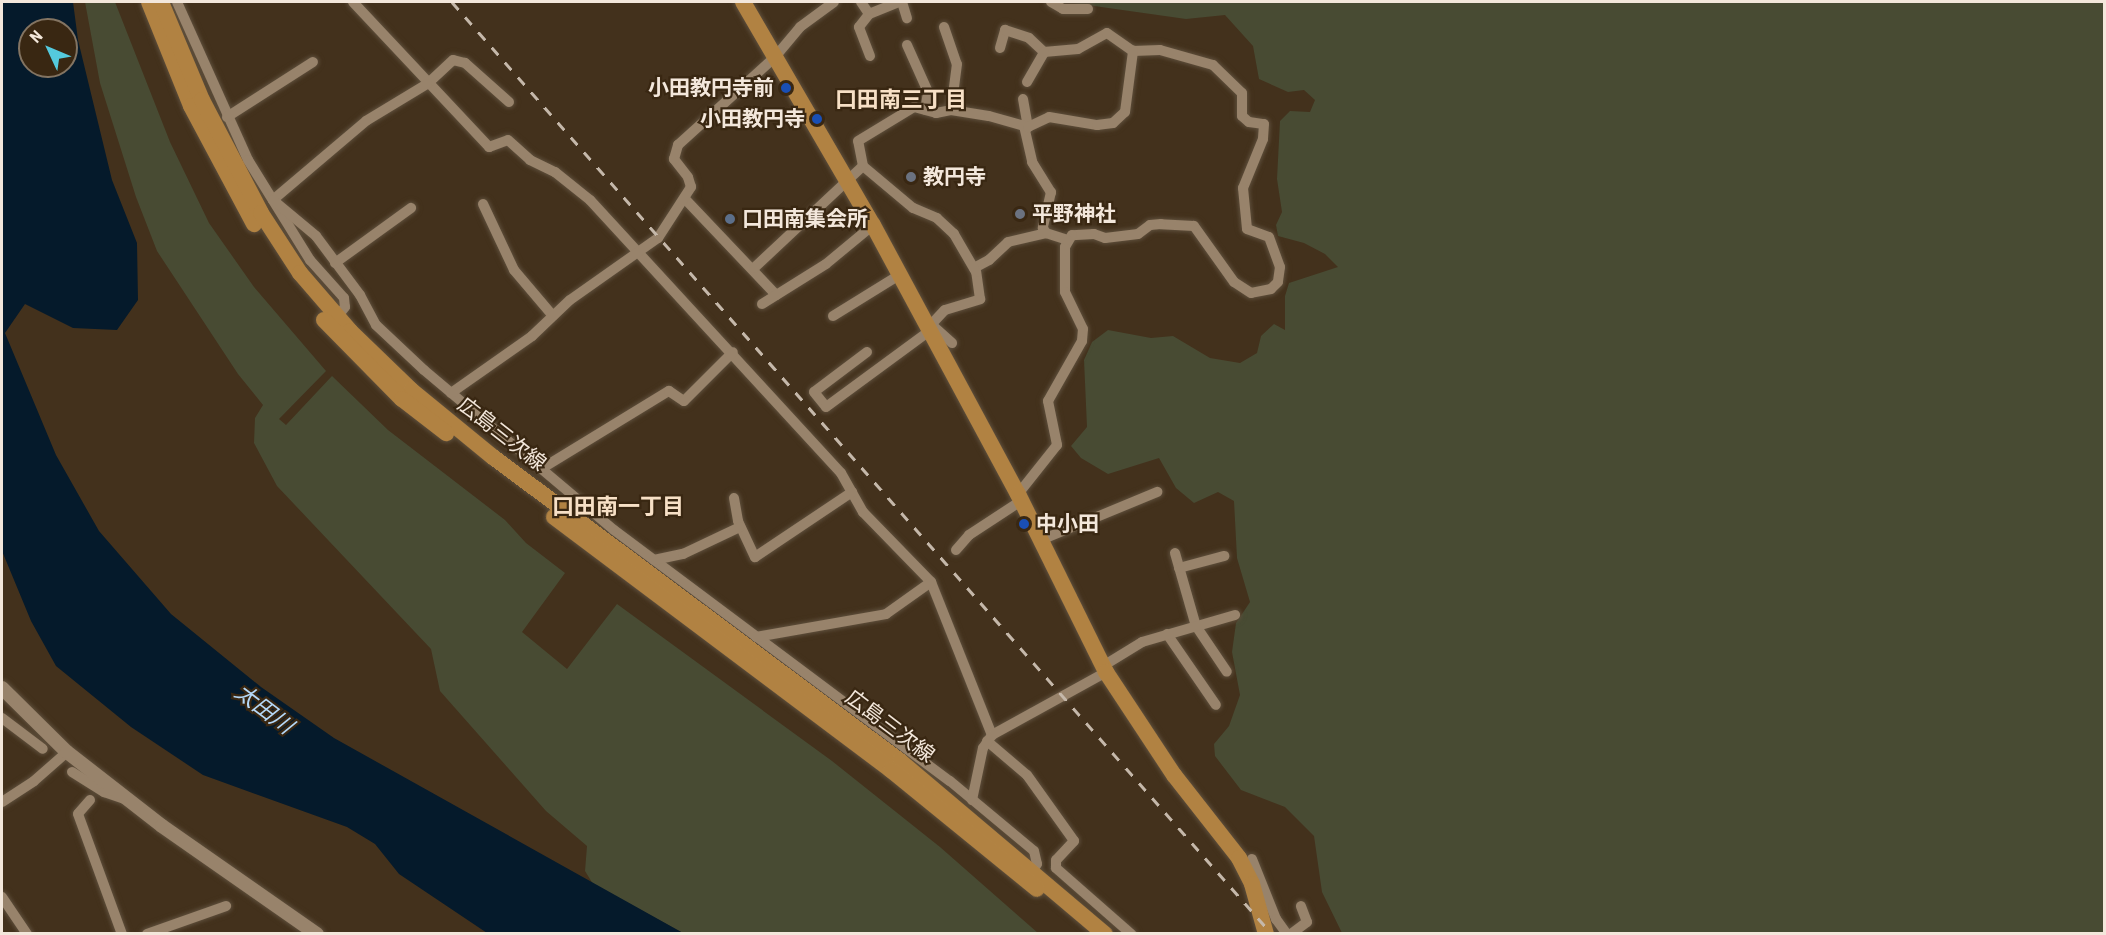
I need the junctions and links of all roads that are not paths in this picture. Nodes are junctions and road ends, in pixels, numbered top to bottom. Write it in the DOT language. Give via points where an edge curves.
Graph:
graph roads {
  1 [pos="149,2"];
  2 [pos="161,2"];
  3 [pos="353,2"];
  4 [pos="743,2"];
  5 [pos="861,2"];
  6 [pos="900,2"];
  7 [pos="1051,2"];
  8 [pos="180,3"];
  9 [pos="829,3"];
  10 [pos="1088,9"];
  11 [pos="869,14"];
  12 [pos="907,18"];
  13 [pos="944,27"];
  14 [pos="907,45"];
  15 [pos="1000,48"];
  16 [pos="1044,51"];
  17 [pos="1133,51"];
  18 [pos="870,56"];
  19 [pos="775,57"];
  20 [pos="313,62"];
  21 [pos="1027,82"];
  22 [pos="427,84"];
  23 [pos="1023,99"];
  24 [pos="509,102"];
  25 [pos="925,110"];
  26 [pos="951,110"];
  27 [pos="227,117"];
  28 [pos="1026,127"];
  29 [pos="862,166"];
  30 [pos="846,179"];
  31 [pos="273,200"];
  32 [pos="686,200"];
  33 [pos="483,204"];
  34 [pos="411,208"];
  35 [pos="873,225"];
  36 [pos="1046,233"];
  37 [pos="1067,240"];
  38 [pos="640,252"];
  39 [pos="335,263"];
  40 [pos="754,268"];
  41 [pos="974,268"];
  42 [pos="899,275"];
  43 [pos="776,295"];
  44 [pos="762,304"];
  45 [pos="553,316"];
  46 [pos="832,316"];
  47 [pos="333,322"];
  48 [pos="929,329"];
  49 [pos="952,343"];
  50 [pos="733,352"];
  51 [pos="867,352"];
  52 [pos="451,393"];
  53 [pos="541,469"];
  54 [pos="852,492"];
  55 [pos="1157,492"];
  56 [pos="1019,497"];
  57 [pos="734,498"];
  58 [pos="740,527"];
  59 [pos="1041,540"];
  60 [pos="956,550"];
  61 [pos="1175,553"];
  62 [pos="1224,555"];
  63 [pos="654,560"];
  64 [pos="1179,568"];
  65 [pos="931,582"];
  66 [pos="1235,615"];
  67 [pos="1196,626"];
  68 [pos="1167,634"];
  69 [pos="756,637"];
  70 [pos="1104,669"];
  71 [pos="1227,672"];
  72 [pos="2,688"];
  73 [pos="1216,705"];
  74 [pos="2,718"];
  75 [pos="19,726"];
  76 [pos="27,736"];
  77 [pos="990,738"];
  78 [pos="43,749"];
  79 [pos="67,752"];
  80 [pos="72,772"];
  81 [pos="127,799"];
  82 [pos="90,800"];
  83 [pos="972,800"];
  84 [pos="2,802"];
  85 [pos="1252,859"];
  86 [pos="1029,875"];
  87 [pos="1260,893"];
  88 [pos="2,897"];
  89 [pos="226,906"];
  90 [pos="1301,906"];
  91 [pos="27,933"];
  92 [pos="122,933"];
  93 [pos="147,933"];
  94 [pos="317,933"];
  95 [pos="1087,933"];
  96 [pos="1105,933"];
  97 [pos="1131,933"];
  98 [pos="1266,933"];
  99 [pos="1289,933"];
  1 -- 47 [label="main road, 広島三次線" via="186,96 231,185 291,280"];
  2 -- 47 [label="main road, 広島三次線" via="202,100 261,213"];
  3 -- 22 [label="street"];
  4 -- 19 [label="main road"];
  5 -- 11 [label="street"];
  6 -- 11 [label="street"];
  6 -- 12 [label="street"];
  7 -- 10 [label="street" via="1064,9"];
  8 -- 27 [label="street"];
  9 -- 19 [label="street" via="800,27"];
  11 -- 18 [label="street" via="859,27"];
  13 -- 26 [label="street" via="957,64"];
  14 -- 25 [label="street" via="928,92"];
  15 -- 16 [label="street" via="1005,30 1029,38"];
  16 -- 17 [label="street" via="1078,49 1107,33"];
  16 -- 21 [label="street"];
  17 -- 28 [label="street" via="1121,119 1097,125 1049,117"];
  17 -- 37 [label="street" via="1160,50 1206,60 1242,93 1242,116 1249,122 1264,124 1263,139 1242,188 1247,229 1269,237 1280,267 1278,282 1258,292 1242,290 1194,226 1150,225 1138,234 1105,238 1079,234"];
  19 -- 30 [label="main road"];
  19 -- 32 [label="street" via="673,153 688,177 691,188"];
  20 -- 27 [label="street"];
  22 -- 24 [label="street" via="453,60 465,63"];
  22 -- 31 [label="street" via="366,121"];
  22 -- 38 [label="street" via="489,147 508,140 530,160 555,172 590,200"];
  23 -- 28 [label="street"];
  25 -- 26 [label="street"];
  25 -- 29 [label="street" via="908,108 889,125 863,135 857,150"];
  26 -- 28 [label="street"];
  27 -- 31 [label="street"];
  28 -- 36 [label="street" via="1032,162 1051,192 1043,224"];
  29 -- 30 [label="street"];
  29 -- 41 [label="street" via="913,208 937,218 954,234"];
  30 -- 35 [label="main road"];
  30 -- 40 [label="street"];
  31 -- 39 [label="street" via="316,236"];
  31 -- 47 [label="street" via="310,260 344,298 345,307"];
  32 -- 38 [label="street" via="666,230"];
  32 -- 40 [label="street"];
  33 -- 45 [label="street" via="514,270"];
  34 -- 39 [label="street"];
  35 -- 42 [label="main road"];
  35 -- 43 [label="street" via="826,264"];
  36 -- 37 [label="street"];
  36 -- 41 [label="street" via="1008,242"];
  37 -- 56 [label="street" via="1065,292 1083,329 1082,340 1048,401 1056,445"];
  38 -- 45 [label="street"];
  38 -- 50 [label="street"];
  39 -- 52 [label="street" via="360,295 376,325"];
  40 -- 43 [label="street"];
  41 -- 48 [label="street" via="980,299 945,310"];
  42 -- 46 [label="street"];
  42 -- 48 [label="main road"];
  43 -- 44 [label="street"];
  45 -- 52 [label="street" via="532,336"];
  47 -- 86 [label="main road, 広島三次線" via="493,457 900,761"];
  48 -- 49 [label="street"];
  48 -- 51 [label="street" via="826,407 814,392"];
  48 -- 56 [label="main road"];
  50 -- 53 [label="street" via="684,401 669,392"];
  50 -- 54 [label="street" via="841,473"];
  52 -- 53 [label="street"];
  53 -- 63 [label="street"];
  54 -- 58 [label="street" via="754,557"];
  54 -- 65 [label="street" via="869,519"];
  55 -- 59 [label="street"];
  56 -- 59 [label="main road"];
  56 -- 60 [label="street"];
  57 -- 58 [label="street"];
  58 -- 63 [label="street" via="683,554"];
  59 -- 70 [label="main road"];
  61 -- 64 [label="street"];
  62 -- 64 [label="street"];
  63 -- 69 [label="street"];
  64 -- 67 [label="street"];
  65 -- 69 [label="street" via="885,614"];
  65 -- 77 [label="street"];
  66 -- 67 [label="street"];
  67 -- 68 [label="street"];
  67 -- 71 [label="street"];
  68 -- 70 [label="street" via="1142,642"];
  68 -- 73 [label="street"];
  69 -- 83 [label="street"];
  70 -- 77 [label="street"];
  70 -- 87 [label="main road" via="1174,775 1239,858"];
  72 -- 79 [label="street"];
  74 -- 76 [label="street"];
  75 -- 76 [label="street"];
  76 -- 78 [label="street"];
  77 -- 83 [label="street"];
  77 -- 97 [label="street" via="1027,775 1074,841 1056,860 1056,868"];
  79 -- 81 [label="street"];
  79 -- 84 [label="street"];
  80 -- 81 [label="street" via="104,792"];
  81 -- 94 [label="street"];
  82 -- 92 [label="street" via="78,814"];
  83 -- 86 [label="street" via="1034,851 1037,864"];
  85 -- 87 [label="street"];
  86 -- 95 [label="main road, 広島三次線"];
  86 -- 96 [label="main road, 広島三次線"];
  87 -- 98 [label="main road"];
  87 -- 99 [label="street"];
  88 -- 91 [label="street"];
  89 -- 93 [label="street"];
  90 -- 99 [label="street" via="1308,922"];
}
